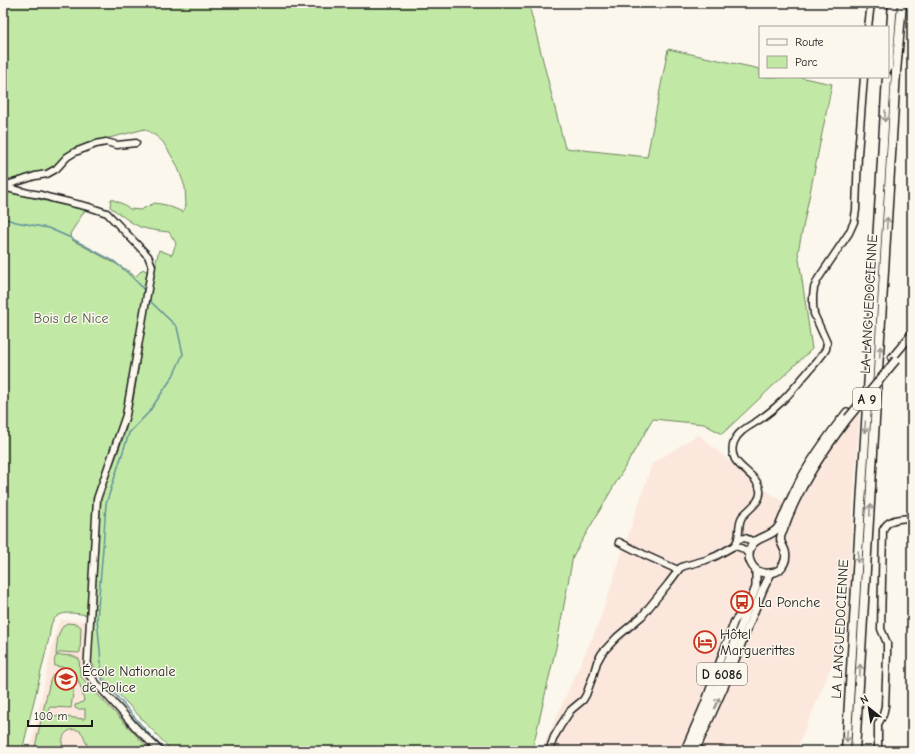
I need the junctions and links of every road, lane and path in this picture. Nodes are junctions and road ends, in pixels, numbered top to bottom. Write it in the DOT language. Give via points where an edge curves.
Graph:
graph roads {
  1 [pos="870,3"];
  2 [pos="893,3"];
  3 [pos="902,3"];
  4 [pos="868,26"];
  5 [pos="889,55"];
  6 [pos="864,78"];
  7 [pos="887,78"];
  8 [pos="136,143"];
  9 [pos="3,186"];
  10 [pos="912,334"];
  11 [pos="912,341"];
  12 [pos="894,359"];
  13 [pos="848,415"];
  14 [pos="912,518"];
  15 [pos="738,539"];
  16 [pos="759,539"];
  17 [pos="619,542"];
  18 [pos="782,545"];
  19 [pos="734,546"];
  20 [pos="749,555"];
  21 [pos="678,570"];
  22 [pos="756,570"];
  23 [pos="771,573"];
  24 [pos="752,598"];
  25 [pos="160,751"];
  26 [pos="549,751"];
  27 [pos="684,751"];
  28 [pos="689,751"];
  29 [pos="695,751"];
  30 [pos="846,751"];
  31 [pos="855,751"];
  32 [pos="878,751"];
  1 -- 4 [label="street"];
  2 -- 5 [label="highway"];
  31 -- 3 [label="highway, LA LANGUEDOCIENNE / A 9, one-way"];
  6 -- 15 [label="street" via="854,222 813,292 813,309 826,343 826,350 780,403 740,432 735,439 735,460 755,479 761,491 758,500 740,522"];
  7 -- 30 [label="highway, LA LANGUEDOCIENNE / A 9, one-way"];
  8 -- 9 [label="street" via="96,144 67,156 56,170"];
  9 -- 25 [label="street" via="107,213 148,256 152,266 126,415 97,499 87,673"];
  10 -- 12 [label="main road"];
  11 -- 12 [label="main road"];
  12 -- 13 [label="main road, bridge"];
  13 -- 16 [label="main road" via="830,435 808,467 779,527 773,533"];
  13 -- 18 [label="main road" via="801,490 782,533"];
  14 -- 32 [label="street" via="892,520 883,530 880,629 887,644 887,654 885,706 878,724"];
  15 -- 16 [label="street"];
  15 -- 19 [label="street"];
  16 -- 18 [label="main road" via="770,537"];
  16 -- 20 [label="main road" via="751,546"];
  17 -- 21 [label="street"];
  18 -- 23 [label="main road" via="786,556 784,562 782,567"];
  19 -- 20 [label="street" via="743,548"];
  19 -- 21 [label="street" via="716,556"];
  20 -- 22 [label="main road"];
  21 -- 26 [label="street" via="642,616 602,653 586,695 561,725"];
  22 -- 23 [label="main road"];
  22 -- 24 [label="main road, D 6086" via="756,587"];
  29 -- 23 [label="main road, D 6086, one-way"];
  24 -- 27 [label="street" via="734,622 704,705"];
  24 -- 28 [label="main road, D 6086"];
}
